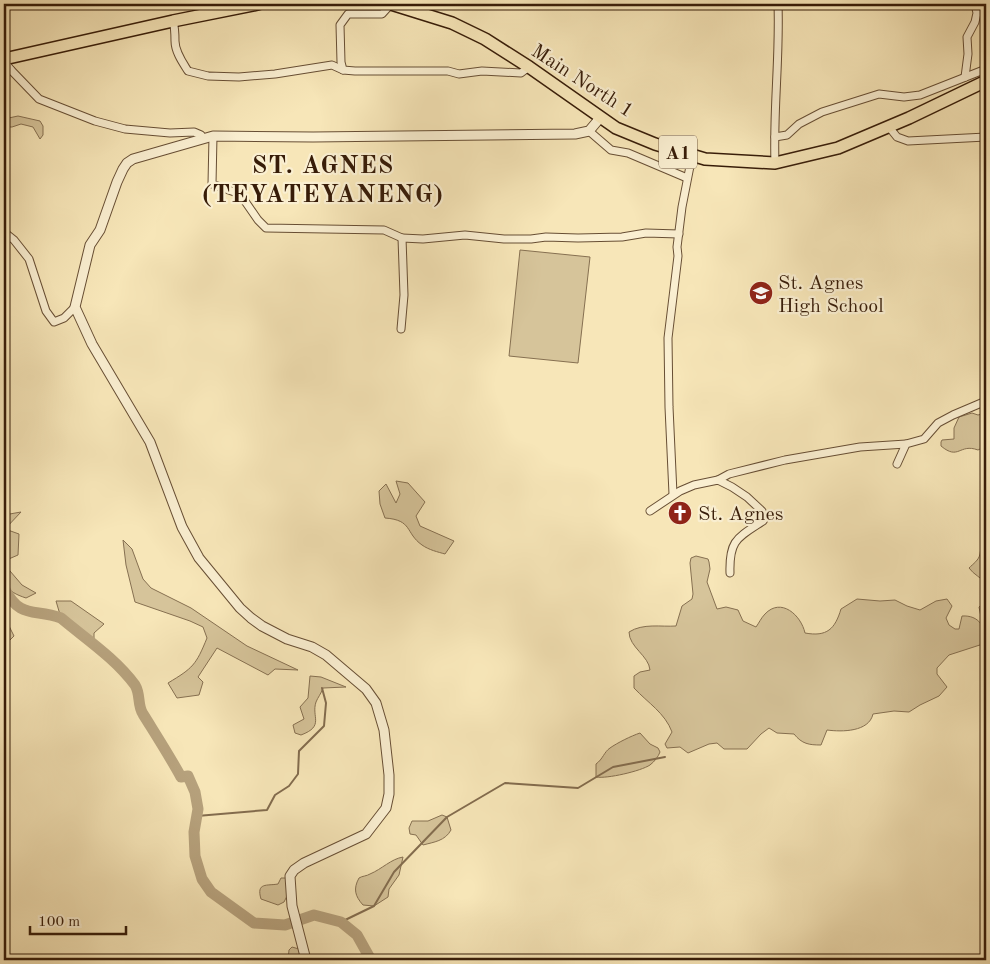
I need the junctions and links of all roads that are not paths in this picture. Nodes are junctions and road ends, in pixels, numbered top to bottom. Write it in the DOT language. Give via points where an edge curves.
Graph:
graph roads {
  1 [pos="258,4"];
  2 [pos="391,4"];
  3 [pos="778,4"];
  4 [pos="975,4"];
  5 [pos="173,21"];
  6 [pos="5,58"];
  7 [pos="529,67"];
  8 [pos="986,69"];
  9 [pos="343,70"];
  10 [pos="7,71"];
  11 [pos="965,77"];
  12 [pos="986,81"];
  13 [pos="600,118"];
  14 [pos="889,127"];
  15 [pos="589,131"];
  16 [pos="213,136"];
  17 [pos="775,137"];
  18 [pos="203,138"];
  19 [pos="986,138"];
  20 [pos="692,156"];
  21 [pos="775,163"];
  22 [pos="687,178"];
  23 [pos="4,232"];
  24 [pos="679,234"];
  25 [pos="402,238"];
  26 [pos="75,307"];
  27 [pos="401,329"];
  28 [pos="986,401"];
  29 [pos="906,444"];
  30 [pos="896,464"];
  31 [pos="718,480"];
  32 [pos="673,494"];
  33 [pos="650,511"];
  34 [pos="730,573"];
  35 [pos="306,960"];
  1 -- 5 [label="main road"];
  2 -- 7 [label="main road, Main North 1 / A1" via="452,23"];
  2 -- 9 [label="street" via="382,14 348,14 340,25"];
  3 -- 17 [label="street"];
  4 -- 11 [label="street" via="975,22 967,37"];
  5 -- 6 [label="main road"];
  5 -- 9 [label="street" via="175,42 188,72 240,77 332,65"];
  6 -- 10 [label="street"];
  7 -- 9 [label="street" via="521,73"];
  7 -- 13 [label="main road, Main North 1 / A1"];
  8 -- 11 [label="street"];
  10 -- 18 [label="street" via="39,98 95,121 124,129 194,132"];
  11 -- 17 [label="street" via="920,95 879,94 822,112 799,124 787,135"];
  12 -- 14 [label="main road, Main North 1 / A1"];
  13 -- 15 [label="street"];
  13 -- 20 [label="main road, Main North 1 / A1" via="616,128"];
  14 -- 19 [label="street" via="897,138 908,141"];
  14 -- 21 [label="main road, Main North 1 / A1" via="838,148"];
  15 -- 16 [label="street" via="493,136"];
  15 -- 22 [label="street" via="612,150 628,153"];
  16 -- 18 [label="street"];
  16 -- 25 [label="street" via="212,184 240,194 266,228 384,230"];
  17 -- 21 [label="street"];
  18 -- 26 [label="street" via="126,162 100,230 90,245"];
  20 -- 21 [label="main road, Main North 1 / A1" via="706,160"];
  20 -- 22 [label="street"];
  22 -- 24 [label="street"];
  23 -- 26 [label="street" via="29,258 46,311 54,322 64,318"];
  24 -- 25 [label="street" via="663,232 622,237 546,236 531,239 465,235"];
  24 -- 32 [label="street" via="668,338"];
  25 -- 27 [label="street" via="404,295"];
  26 -- 35 [label="street" via="92,344 150,442 182,527 199,558 251,618 286,639 326,655 366,689 376,703 384,730 389,775 386,808 366,834 304,863 290,876 292,906"];
  28 -- 29 [label="street" via="938,423 924,438"];
  29 -- 30 [label="street"];
  29 -- 31 [label="street" via="860,447 785,460 728,474"];
  31 -- 32 [label="street"];
  31 -- 34 [label="street" via="747,497 765,515 763,521 732,544"];
  32 -- 33 [label="street"];
}
